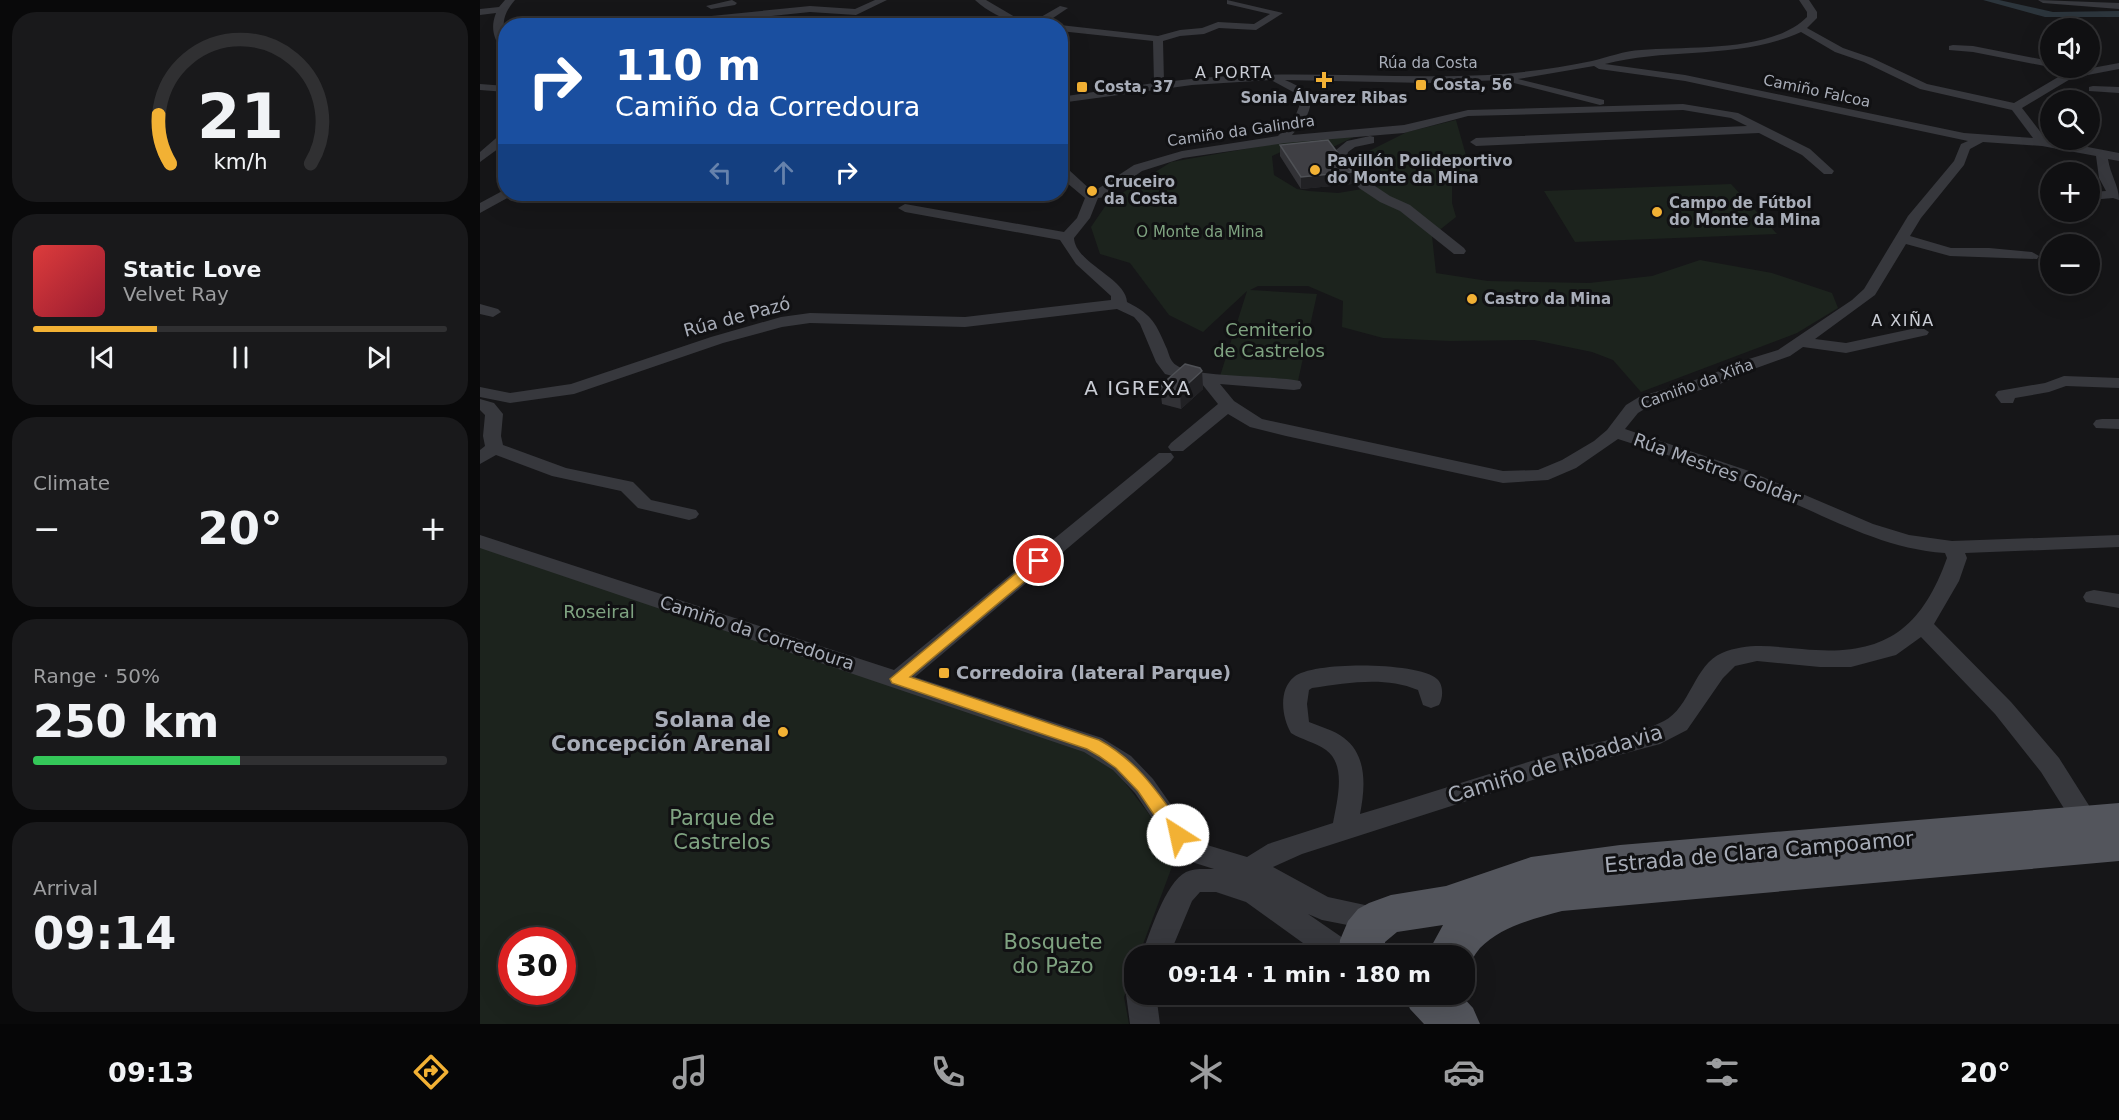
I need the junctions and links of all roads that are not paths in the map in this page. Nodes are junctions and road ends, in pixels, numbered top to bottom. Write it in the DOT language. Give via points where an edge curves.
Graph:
graph roads {
  1 [pos="510,0"];
  2 [pos="821,0"];
  3 [pos="882,0"];
  4 [pos="980,0"];
  5 [pos="1804,0"];
  6 [pos="2043,0"];
  7 [pos="1230,2"];
  8 [pos="732,3"];
  9 [pos="2119,6"];
  10 [pos="481,7"];
  11 [pos="1063,8"];
  12 [pos="806,9"];
  13 [pos="500,10"];
  14 [pos="727,17"];
  15 [pos="499,18"];
  16 [pos="717,18"];
  17 [pos="1012,18"];
  18 [pos="1048,18"];
  19 [pos="498,26"];
  20 [pos="487,27"];
  21 [pos="1068,29"];
  22 [pos="1802,29"];
  23 [pos="498,36"];
  24 [pos="1158,39"];
  25 [pos="1953,48"];
  26 [pos="2040,62"];
  27 [pos="1587,65"];
  28 [pos="2119,66"];
  29 [pos="2100,69"];
  30 [pos="1268,76"];
  31 [pos="1501,77"];
  32 [pos="2068,78"];
  33 [pos="1159,85"];
  34 [pos="480,87"];
  35 [pos="498,88"];
  36 [pos="2093,89"];
  37 [pos="2119,90"];
  38 [pos="1068,99"];
  39 [pos="1814,105"];
  40 [pos="1601,106"];
  41 [pos="1683,107"];
  42 [pos="2016,107"];
  43 [pos="1404,129"];
  44 [pos="1761,129"];
  45 [pos="1285,139"];
  46 [pos="2040,139"];
  47 [pos="1978,140"];
  48 [pos="1476,142"];
  49 [pos="2040,142"];
  50 [pos="498,143"];
  51 [pos="2086,150"];
  52 [pos="2102,153"];
  53 [pos="2119,157"];
  54 [pos="480,158"];
  55 [pos="1828,171"];
  56 [pos="1068,175"];
  57 [pos="2116,195"];
  58 [pos="1092,196"];
  59 [pos="2100,196"];
  60 [pos="498,198"];
  61 [pos="905,208"];
  62 [pos="480,209"];
  63 [pos="1067,237"];
  64 [pos="1900,238"];
  65 [pos="1459,251"];
  66 [pos="2032,256"];
  67 [pos="1119,304"];
  68 [pos="1921,332"];
  69 [pos="1800,342"];
  70 [pos="1200,377"];
  71 [pos="2119,383"];
  72 [pos="1294,385"];
  73 [pos="480,392"];
  74 [pos="2007,399"];
  75 [pos="480,404"];
  76 [pos="1228,405"];
  77 [pos="1615,432"];
  78 [pos="487,453"];
  79 [pos="689,514"];
  80 [pos="480,541"];
  81 [pos="2119,541"];
  82 [pos="1952,547"];
  83 [pos="2094,597"];
  84 [pos="2119,601"];
  85 [pos="1922,625"];
  86 [pos="898,679"];
  87 [pos="1431,699"];
  88 [pos="2108,828"];
  89 [pos="1345,829"];
  90 [pos="1188,850"];
  91 [pos="1244,878"];
  92 [pos="1194,880"];
  93 [pos="1381,929"];
  94 [pos="1160,945"];
  95 [pos="1330,945"];
  96 [pos="1445,945"];
  97 [pos="1456,945"];
  98 [pos="1142,1005"];
  99 [pos="1438,1005"];
  100 [pos="1145,1024"];
  101 [pos="1456,1024"];
  1 -- 13 [label="street"];
  2 -- 12 [label="street"];
  3 -- 12 [label="street" via="856,12"];
  4 -- 17 [label="street"];
  5 -- 22 [label="street" via="1812,18"];
  6 -- 9 [label="street"];
  7 -- 24 [label="street" via="1278,13 1256,27 1218,25 1204,32"];
  8 -- 14 [label="street" via="708,5"];
  10 -- 13 [label="street"];
  11 -- 18 [label="street"];
  12 -- 14 [label="street"];
  13 -- 15 [label="street"];
  14 -- 16 [label="street"];
  19 -- 20 [label="street"];
  19 -- 23 [label="street"];
  21 -- 24 [label="street"];
  22 -- 27 [label="street" via="1736,47 1628,54"];
  22 -- 42 [label="street" via="1839,50 1924,87"];
  24 -- 33 [label="street"];
  25 -- 26 [label="street"];
  27 -- 31 [label="street, Rúa da Costa"];
  27 -- 39 [label="street, Camiño Falcoa" via="1685,78"];
  28 -- 29 [label="street"];
  30 -- 31 [label="street, Rúa da Costa" via="1425,80"];
  30 -- 33 [label="street, Rúa da Costa"];
  30 -- 45 [label="street, Rúa da Costa" via="1298,89 1305,103 1304,115"];
  31 -- 40 [label="street, Camiño da Galindra"];
  32 -- 42 [label="street"];
  33 -- 38 [label="street, Rúa da Costa"];
  34 -- 35 [label="street"];
  36 -- 37 [label="street"];
  39 -- 41 [label="street, Camiño da Galindra" via="1729,94 1688,101"];
  39 -- 47 [label="street, Camiño Falcoa"];
  40 -- 41 [label="street, Camiño da Galindra"];
  40 -- 43 [label="street, Camiño da Galindra" via="1468,113"];
  41 -- 44 [label="street, Camiño da Galindra" via="1734,116"];
  42 -- 46 [label="street"];
  43 -- 45 [label="street, Camiño da Galindra"];
  43 -- 65 [label="street, Camiño da Galindra" via="1382,139 1351,144 1342,150 1341,156 1364,185 1405,208"];
  44 -- 48 [label="street"];
  44 -- 55 [label="street, Camiño da Galindra" via="1806,152"];
  45 -- 58 [label="street, Camiño da Galindra" via="1155,162"];
  47 -- 49 [label="street, Camiño Falcoa"];
  47 -- 64 [label="street, Camiño da Xiña" via="1965,147 1960,162"];
  50 -- 54 [label="street"];
  51 -- 52 [label="street, Camiño Falcoa"];
  52 -- 53 [label="street, Camiño Falcoa"];
  52 -- 57 [label="street" via="2106,181"];
  56 -- 58 [label="street"];
  57 -- 59 [label="street"];
  58 -- 63 [label="street" via="1092,204"];
  60 -- 62 [label="street"];
  61 -- 63 [label="street"];
  63 -- 67 [label="street" via="1071,250 1119,295"];
  64 -- 66 [label="street" via="1950,252"];
  64 -- 69 [label="street, Camiño da Xiña" via="1869,292"];
  67 -- 70 [label="street, Rúa Mestres Goldar" via="1147,322 1171,370"];
  67 -- 73 [label="street, Rúa de Pazó" via="964,322 821,318 782,322 574,389 510,398"];
  68 -- 69 [label="street" via="1846,348"];
  69 -- 77 [label="street, Camiño da Xiña" via="1714,380 1645,401 1632,409"];
  70 -- 72 [label="street, Rúa Mestres Goldar"];
  70 -- 76 [label="street, Rúa Mestres Goldar" via="1208,380"];
  71 -- 74 [label="street" via="2064,381 2004,395"];
  75 -- 78 [label="street" via="494,414"];
  76 -- 77 [label="street, Rúa Mestres Goldar" via="1256,423 1503,477 1541,476 1569,464"];
  76 -- 86 [label="street"];
  77 -- 82 [label="street, Rúa Mestres Goldar" via="1701,459 1887,536"];
  78 -- 79 [label="street" via="513,456 626,486 645,504"];
  80 -- 86 [label="street, Camiño da Corredoura"];
  81 -- 82 [label="street, Rúa Mestres Goldar"];
  82 -- 85 [label="street, Camiño de Ribadavia" via="1956,558 1948,581"];
  83 -- 84 [label="street"];
  85 -- 88 [label="street" via="2010,716"];
  85 -- 89 [label="street, Camiño de Ribadavia" via="1888,650 1851,659 1757,653 1727,660 1680,724 1666,732"];
  86 -- 90 [label="street, Camiño da Corredoura" via="1105,751 1144,786"];
  87 -- 89 [label="street" via="1429,685 1393,675 1328,677 1304,681 1298,688 1295,716 1299,727 1336,744 1344,752 1351,788"];
  88 -- 93 [label="main road, Estrada de Clara Campoamor" via="1552,871 1505,883"];
  88 -- 97 [label="main road, Estrada de Clara Campoamor" via="1562,892 1508,908 1482,921"];
  89 -- 91 [label="street, Camiño de Ribadavia" via="1274,854"];
  90 -- 91 [label="street"];
  90 -- 92 [label="street, Camiño da Corredoura" via="1195,864"];
  91 -- 92 [label="street"];
  91 -- 93 [label="street" via="1281,883 1322,908"];
  91 -- 95 [label="street" via="1253,892"];
  92 -- 94 [label="street" via="1181,894"];
  93 -- 96 [label="main road, Estrada de Clara Campoamor" via="1417,916 1430,922"];
  98 -- 100 [label="street"];
  99 -- 101 [label="main road"];
}
